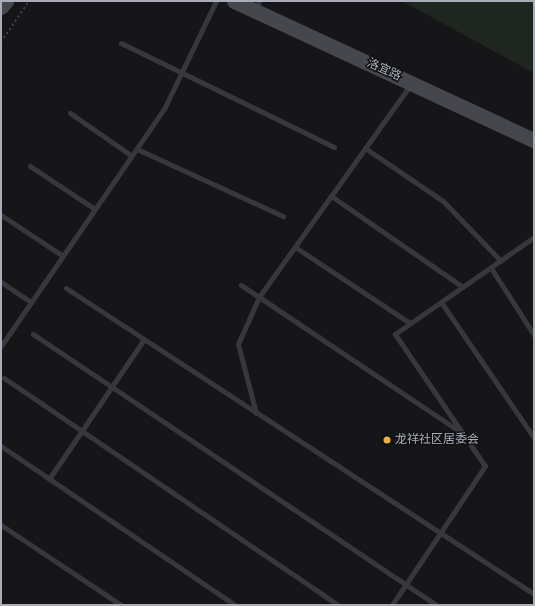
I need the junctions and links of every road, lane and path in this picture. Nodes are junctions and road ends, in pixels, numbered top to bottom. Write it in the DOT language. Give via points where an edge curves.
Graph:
graph roads {
  1 [pos="6,1"];
  2 [pos="29,1"];
  3 [pos="216,1"];
  4 [pos="234,1"];
  5 [pos="257,4"];
  6 [pos="1,8"];
  7 [pos="1,42"];
  8 [pos="122,44"];
  9 [pos="182,73"];
  10 [pos="411,83"];
  11 [pos="70,113"];
  12 [pos="534,130"];
  13 [pos="534,140"];
  14 [pos="334,147"];
  15 [pos="365,148"];
  16 [pos="137,149"];
  17 [pos="132,156"];
  18 [pos="30,166"];
  19 [pos="331,196"];
  20 [pos="95,209"];
  21 [pos="1,215"];
  22 [pos="283,216"];
  23 [pos="534,237"];
  24 [pos="295,247"];
  25 [pos="63,256"];
  26 [pos="501,261"];
  27 [pos="491,268"];
  28 [pos="1,282"];
  29 [pos="241,285"];
  30 [pos="463,287"];
  31 [pos="66,288"];
  32 [pos="260,297"];
  33 [pos="31,302"];
  34 [pos="441,302"];
  35 [pos="410,324"];
  36 [pos="33,334"];
  37 [pos="534,335"];
  38 [pos="144,339"];
  39 [pos="1,346"];
  40 [pos="4,378"];
  41 [pos="112,387"];
  42 [pos="256,413"];
  43 [pos="82,431"];
  44 [pos="462,432"];
  45 [pos="534,438"];
  46 [pos="1,446"];
  47 [pos="49,479"];
  48 [pos="1,525"];
  49 [pos="440,533"];
  50 [pos="406,584"];
  51 [pos="534,594"];
  52 [pos="121,605"];
  53 [pos="235,605"];
  54 [pos="338,605"];
  55 [pos="392,605"];
  56 [pos="437,605"];
  1 -- 6 [label="street"];
  2 -- 7 [label="path"];
  3 -- 9 [label="lane"];
  4 -- 5 [label="street, 洛宜路"];
  5 -- 10 [label="street, 洛宜路"];
  5 -- 12 [label="street, 洛宜路"];
  8 -- 9 [label="lane"];
  9 -- 14 [label="lane"];
  9 -- 16 [label="lane" via="164,109"];
  10 -- 13 [label="street, 洛宜路"];
  10 -- 15 [label="lane"];
  11 -- 17 [label="lane"];
  15 -- 19 [label="lane"];
  15 -- 26 [label="lane" via="443,201"];
  16 -- 17 [label="lane"];
  16 -- 22 [label="lane"];
  17 -- 20 [label="lane"];
  18 -- 20 [label="lane"];
  19 -- 24 [label="lane"];
  19 -- 30 [label="lane"];
  20 -- 25 [label="lane"];
  21 -- 25 [label="lane"];
  23 -- 26 [label="lane"];
  24 -- 32 [label="lane"];
  24 -- 35 [label="lane"];
  25 -- 33 [label="lane"];
  26 -- 27 [label="lane"];
  27 -- 30 [label="lane"];
  27 -- 37 [label="lane"];
  28 -- 33 [label="lane"];
  29 -- 32 [label="lane"];
  30 -- 34 [label="lane"];
  31 -- 38 [label="lane"];
  32 -- 42 [label="lane" via="238,344"];
  32 -- 44 [label="lane"];
  33 -- 39 [label="lane"];
  34 -- 35 [label="lane"];
  34 -- 45 [label="lane"];
  35 -- 44 [label="lane" via="395,334"];
  36 -- 41 [label="lane"];
  38 -- 41 [label="lane"];
  38 -- 42 [label="lane"];
  40 -- 43 [label="lane"];
  41 -- 43 [label="lane"];
  41 -- 50 [label="lane"];
  42 -- 49 [label="lane"];
  43 -- 47 [label="lane"];
  43 -- 54 [label="lane"];
  44 -- 49 [label="lane" via="484,466"];
  46 -- 47 [label="lane"];
  47 -- 53 [label="lane"];
  48 -- 52 [label="lane"];
  49 -- 50 [label="lane"];
  49 -- 51 [label="lane"];
  50 -- 55 [label="lane"];
  50 -- 56 [label="lane"];
}
